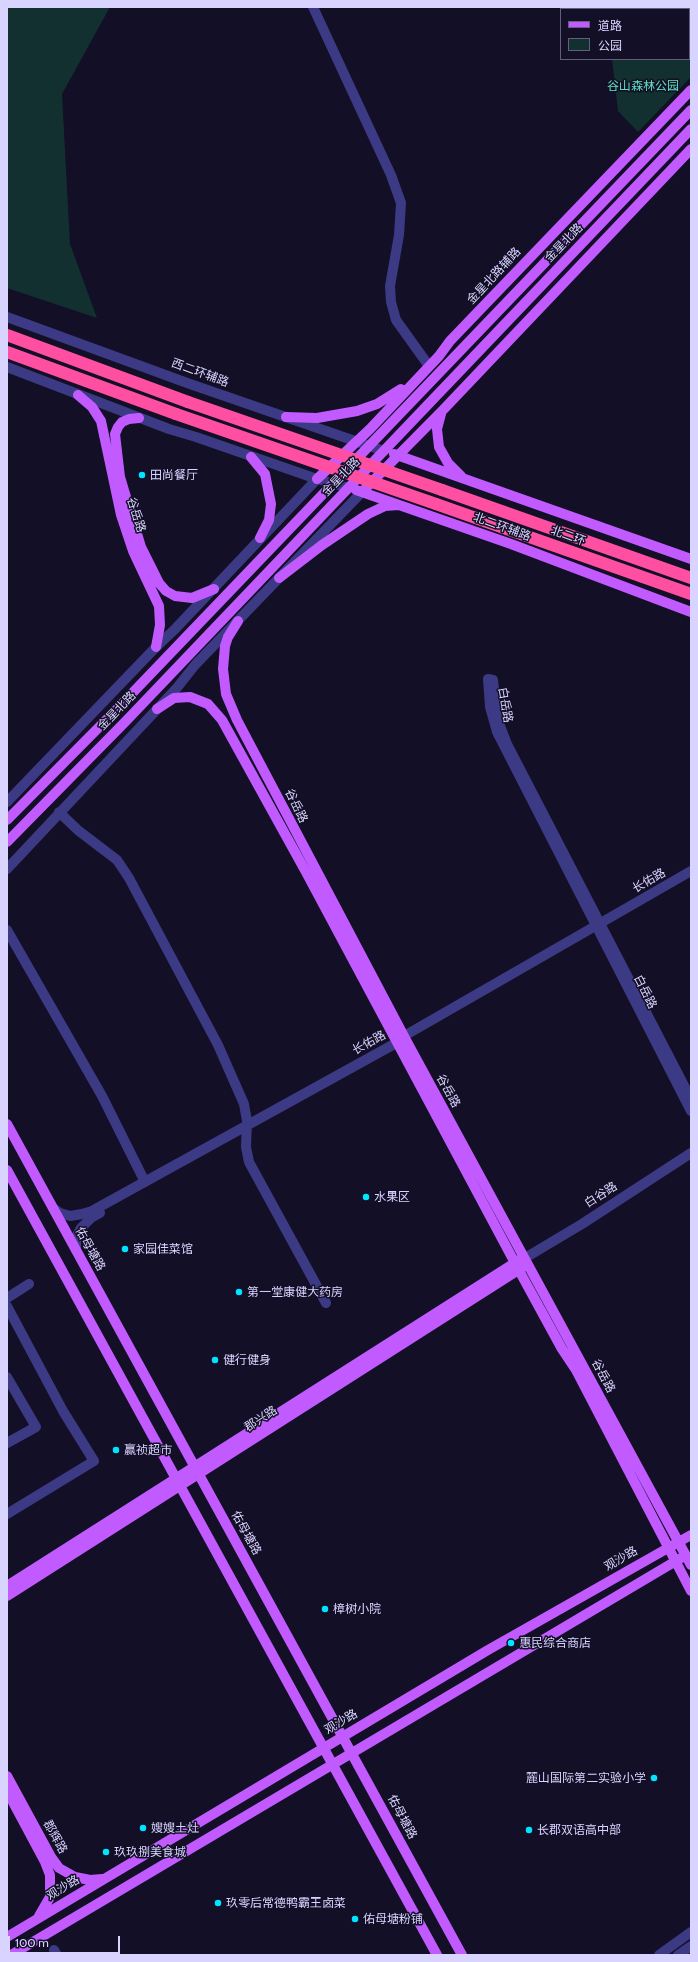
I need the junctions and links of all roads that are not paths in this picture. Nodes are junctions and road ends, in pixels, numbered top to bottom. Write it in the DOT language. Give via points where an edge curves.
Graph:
graph roads {
  1 [pos="313,7"];
  2 [pos="691,90"];
  3 [pos="691,110"];
  4 [pos="691,129"];
  5 [pos="691,149"];
  6 [pos="7,317"];
  7 [pos="7,335"];
  8 [pos="7,352"];
  9 [pos="7,367"];
  10 [pos="426,369"];
  11 [pos="460,371"];
  12 [pos="78,395"];
  13 [pos="443,410"];
  14 [pos="286,417"];
  15 [pos="139,418"];
  16 [pos="357,441"];
  17 [pos="370,446"];
  18 [pos="384,451"];
  19 [pos="398,456"];
  20 [pos="251,457"];
  21 [pos="462,477"];
  22 [pos="318,479"];
  23 [pos="334,483"];
  24 [pos="348,488"];
  25 [pos="362,492"];
  26 [pos="403,505"];
  27 [pos="260,538"];
  28 [pos="691,559"];
  29 [pos="279,578"];
  30 [pos="691,578"];
  31 [pos="214,589"];
  32 [pos="691,594"];
  33 [pos="691,612"];
  34 [pos="238,620"];
  35 [pos="156,647"];
  36 [pos="157,709"];
  37 [pos="7,802"];
  38 [pos="59,812"];
  39 [pos="7,820"];
  40 [pos="7,842"];
  41 [pos="7,869"];
  42 [pos="691,871"];
  43 [pos="691,876"];
  44 [pos="599,927"];
  45 [pos="7,930"];
  46 [pos="402,1041"];
  47 [pos="691,1099"];
  48 [pos="691,1111"];
  49 [pos="7,1124"];
  50 [pos="247,1129"];
  51 [pos="691,1153"];
  52 [pos="691,1160"];
  53 [pos="7,1170"];
  54 [pos="145,1182"];
  55 [pos="53,1208"];
  56 [pos="76,1250"];
  57 [pos="526,1260"];
  58 [pos="517,1267"];
  59 [pos="29,1284"];
  60 [pos="7,1298"];
  61 [pos="326,1303"];
  62 [pos="7,1306"];
  63 [pos="7,1377"];
  64 [pos="7,1443"];
  65 [pos="196,1470"];
  66 [pos="179,1482"];
  67 [pos="7,1514"];
  68 [pos="691,1535"];
  69 [pos="678,1542"];
  70 [pos="667,1548"];
  71 [pos="688,1554"];
  72 [pos="675,1561"];
  73 [pos="691,1565"];
  74 [pos="7,1586"];
  75 [pos="691,1592"];
  76 [pos="7,1596"];
  77 [pos="343,1736"];
  78 [pos="323,1748"];
  79 [pos="352,1753"];
  80 [pos="332,1765"];
  81 [pos="7,1776"];
  82 [pos="7,1791"];
  83 [pos="104,1879"];
  84 [pos="36,1920"];
  85 [pos="691,1932"];
  86 [pos="7,1937"];
  87 [pos="691,1946"];
  88 [pos="12,1955"];
  89 [pos="437,1955"];
  90 [pos="462,1955"];
  91 [pos="659,1955"];
  92 [pos="678,1955"];
  1 -- 10 [label="street" via="391,175 400,203 399,235 390,286 391,302 396,320"];
  2 -- 10 [label="main road, 金星北路辅路"];
  3 -- 17 [label="main road, 金星北路"];
  4 -- 11 [label="main road, 金星北路"];
  5 -- 13 [label="main road"];
  6 -- 14 [label="street, 西二环辅路"];
  7 -- 30 [label="highway, 北二环, bridge" via="188,402"];
  8 -- 32 [label="highway, 北二环, bridge" via="176,414"];
  9 -- 12 [label="street"];
  10 -- 14 [label="main road" via="388,398 368,408 317,418"];
  10 -- 16 [label="main road, 金星北路辅路"];
  11 -- 13 [label="main road"];
  11 -- 18 [label="main road, 金星北路"];
  12 -- 15 [label="street"];
  12 -- 35 [label="main road, 谷岳路" via="92,406 101,421 121,515 133,550 159,606 160,625"];
  13 -- 19 [label="main road"];
  13 -- 21 [label="main road" via="437,429 439,447 448,463"];
  14 -- 16 [label="street, 西二环辅路"];
  15 -- 20 [label="street"];
  15 -- 31 [label="main road, 谷岳路" via="122,422 115,434 120,477 141,547 159,583 166,591 192,598"];
  16 -- 17 [label="street, 西二环辅路"];
  16 -- 22 [label="main road, 金星北路辅路"];
  17 -- 18 [label="street, 西二环辅路"];
  17 -- 23 [label="main road, 金星北路"];
  18 -- 19 [label="main road"];
  18 -- 24 [label="main road, 金星北路"];
  19 -- 21 [label="main road"];
  19 -- 25 [label="main road"];
  20 -- 22 [label="street"];
  20 -- 27 [label="main road" via="265,474 271,504 269,520"];
  21 -- 28 [label="main road"];
  22 -- 23 [label="street"];
  22 -- 27 [label="street"];
  23 -- 24 [label="street"];
  23 -- 39 [label="main road, 金星北路"];
  24 -- 25 [label="main road, 北二环辅路"];
  24 -- 40 [label="main road, 金星北路"];
  25 -- 26 [label="main road, 北二环辅路"];
  25 -- 29 [label="street"];
  26 -- 29 [label="main road" via="386,506 368,514"];
  26 -- 33 [label="main road, 北二环辅路"];
  27 -- 31 [label="street"];
  29 -- 34 [label="street"];
  31 -- 35 [label="street"];
  34 -- 36 [label="street"];
  34 -- 46 [label="main road, 谷岳路" via="228,637 224,656 223,682 228,703"];
  35 -- 37 [label="street"];
  36 -- 38 [label="street"];
  36 -- 46 [label="main road" via="174,698 190,697 208,704 222,720"];
  38 -- 41 [label="street"];
  38 -- 50 [label="street" via="116,860 129,878 218,1045 244,1104"];
  42 -- 44 [label="street, 长佑路"];
  43 -- 44 [label="street, 长佑路"];
  44 -- 44 [label="street, 白岳路" via="504,737 494,706 493,680 488,679 490,707 497,732"];
  44 -- 46 [label="street, 长佑路"];
  44 -- 47 [label="street, 白岳路"];
  44 -- 48 [label="street, 白岳路"];
  45 -- 54 [label="street" via="102,1096"];
  46 -- 50 [label="street, 长佑路"];
  46 -- 57 [label="main road, 谷岳路"];
  46 -- 58 [label="main road"];
  49 -- 55 [label="main road, 佑母塘路"];
  50 -- 54 [label="street, 长佑路"];
  50 -- 56 [label="street, 长佑路" via="91,1218 78,1232"];
  50 -- 61 [label="street" via="246,1147 249,1162"];
  51 -- 57 [label="street, 白谷路"];
  52 -- 57 [label="street, 白谷路"];
  53 -- 66 [label="main road"];
  54 -- 55 [label="street, 长佑路" via="82,1214 64,1215"];
  55 -- 56 [label="main road, 佑母塘路"];
  56 -- 65 [label="main road, 佑母塘路"];
  57 -- 58 [label="main road, 郡兴路"];
  57 -- 69 [label="main road, 谷岳路"];
  58 -- 65 [label="main road, 郡兴路"];
  58 -- 70 [label="main road" via="576,1370"];
  59 -- 60 [label="street"];
  62 -- 67 [label="street" via="94,1462"];
  63 -- 64 [label="street" via="36,1427"];
  65 -- 66 [label="main road, 郡兴路"];
  65 -- 77 [label="main road, 佑母塘路"];
  66 -- 74 [label="main road, 郡兴路"];
  66 -- 76 [label="main road, 郡兴路"];
  66 -- 78 [label="main road"];
  68 -- 69 [label="main road, 观沙路"];
  69 -- 70 [label="main road, 观沙路"];
  69 -- 71 [label="main road, 谷岳路"];
  70 -- 72 [label="main road"];
  70 -- 77 [label="main road, 观沙路"];
  71 -- 72 [label="main road"];
  71 -- 73 [label="main road, 谷岳路"];
  72 -- 75 [label="main road"];
  72 -- 79 [label="main road"];
  77 -- 78 [label="main road, 观沙路"];
  77 -- 79 [label="main road, 佑母塘路"];
  78 -- 80 [label="main road"];
  78 -- 83 [label="main road, 观沙路"];
  79 -- 80 [label="main road"];
  79 -- 90 [label="main road, 佑母塘路"];
  80 -- 88 [label="main road"];
  80 -- 89 [label="main road"];
  81 -- 83 [label="main road, 郡辉路" via="51,1858 59,1868 75,1877"];
  82 -- 84 [label="main road, 郡辉路" via="50,1875 51,1889 48,1902"];
  83 -- 84 [label="main road, 观沙路"];
  84 -- 86 [label="main road, 观沙路"];
  85 -- 91 [label="street"];
  87 -- 92 [label="street"];
}
